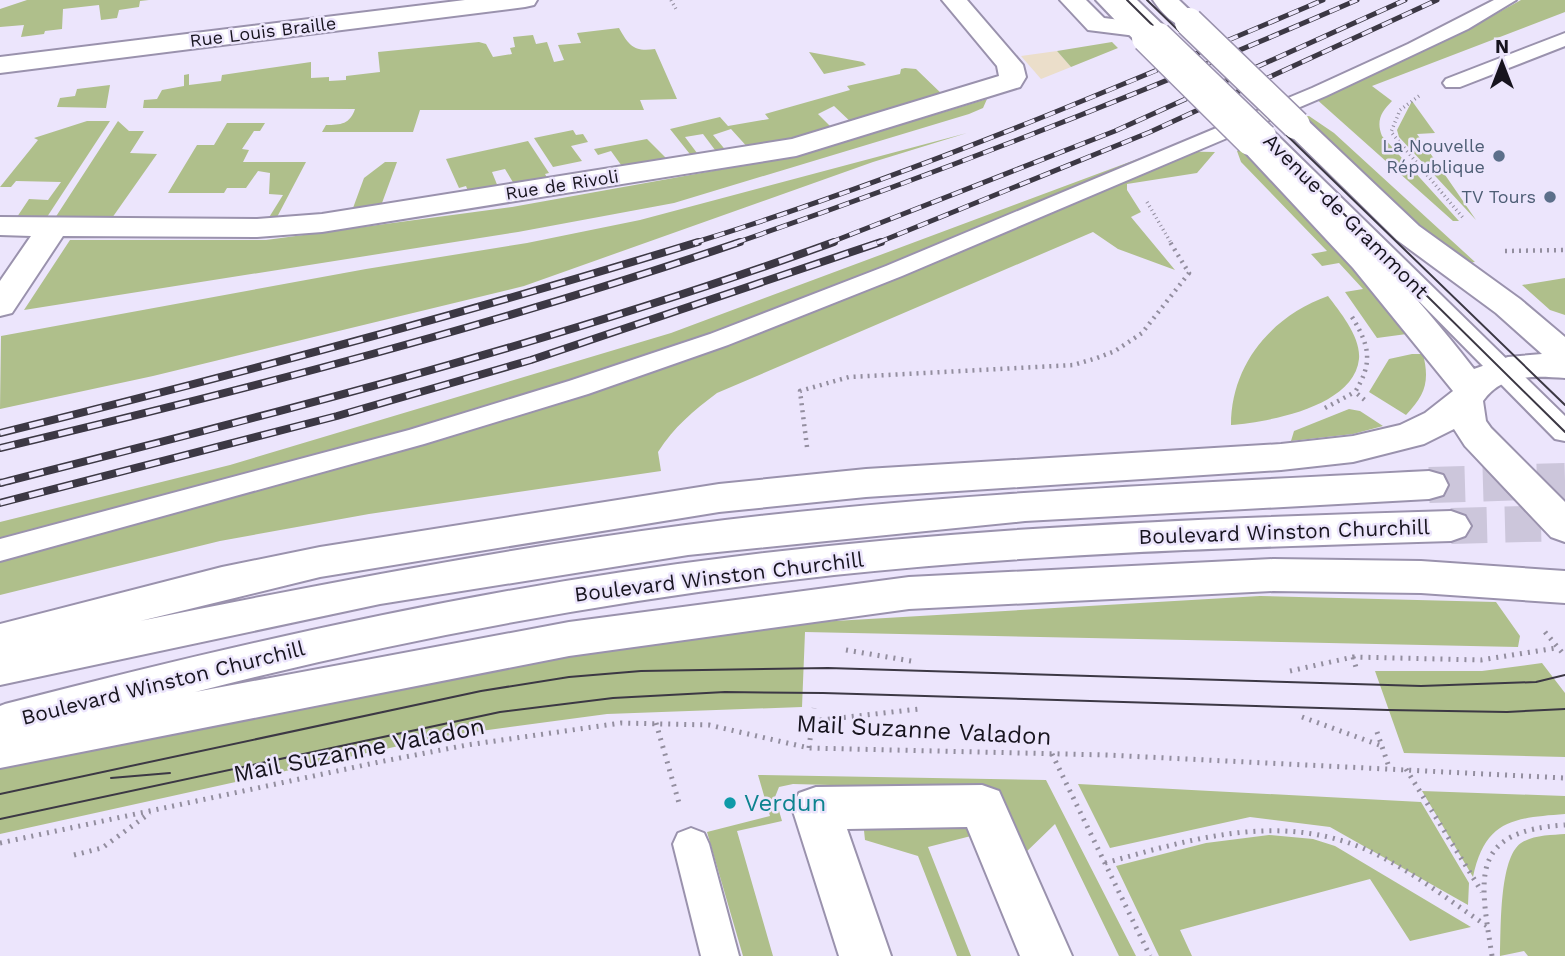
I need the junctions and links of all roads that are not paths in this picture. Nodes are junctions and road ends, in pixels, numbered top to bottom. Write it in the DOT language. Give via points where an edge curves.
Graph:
graph roads {
  1 [pos="525,0"];
  2 [pos="954,0"];
  3 [pos="1072,0"];
  4 [pos="1108,0"];
  5 [pos="1127,0"];
  6 [pos="1147,0"];
  7 [pos="1165,0"];
  8 [pos="1507,0"];
  9 [pos="1161,30"];
  10 [pos="1565,39"];
  11 [pos="0,65"];
  12 [pos="1453,83"];
  13 [pos="1274,133"];
  14 [pos="0,226"];
  15 [pos="53,227"];
  16 [pos="0,306"];
  17 [pos="1565,356"];
  18 [pos="1513,367"];
  19 [pos="1565,367"];
  20 [pos="1468,395"];
  21 [pos="1565,405"];
  22 [pos="1565,432"];
  23 [pos="1429,485"];
  24 [pos="1451,526"];
  25 [pos="1565,527"];
  26 [pos="0,550"];
  27 [pos="1565,587"];
  28 [pos="0,641"];
  29 [pos="0,667"];
  30 [pos="0,725"];
  31 [pos="0,748"];
  32 [pos="691,844"];
  33 [pos="720,956"];
  34 [pos="865,956"];
  35 [pos="1046,956"];
  1 -- 11 [label="main road, Rue Louis Braille"];
  2 -- 15 [label="main road, Rue de Rivoli" via="1010,65 1013,76 1004,84 796,147 322,223 257,228"];
  3 -- 9 [label="main road" via="1097,25"];
  4 -- 9 [label="main road, Avenue de Grammont"];
  5 -- 9 [label="lane, Avenue de Grammont"];
  6 -- 9 [label="lane, Avenue de Grammont"];
  7 -- 9 [label="main road, Avenue de Grammont"];
  8 -- 26 [label="lane" via="1451,31 1173,153 748,329 362,452"];
  9 -- 13 [label="main road, Avenue de Grammont, bridge"];
  9 -- 13 [label="main road, Avenue de Grammont, bridge"];
  10 -- 12 [label="lane"];
  13 -- 17 [label="main road, Avenue de Grammont" via="1507,306"];
  13 -- 18 [label="lane, Avenue de Grammont"];
  13 -- 20 [label="main road, Avenue de Grammont" via="1382,283 1436,343"];
  14 -- 15 [label="main road, Rue de Rivoli"];
  15 -- 16 [label="main road"];
  18 -- 19 [label="main road"];
  18 -- 20 [label="main road"];
  18 -- 21 [label="lane, Avenue de Grammont"];
  18 -- 22 [label="lane, Avenue de Grammont"];
  20 -- 25 [label="main road, Avenue de Grammont" via="1468,422 1478,437"];
  20 -- 28 [label="main road" via="1438,422 1410,435 1353,449 866,483 719,498 320,562"];
  23 -- 29 [label="main road, Boulevard Winston Churchill" via="1025,507 688,540 380,588"];
  24 -- 30 [label="main road, Boulevard Winston Churchill" via="1167,534 1010,545 641,585 321,643"];
  27 -- 31 [label="main road" via="1458,579 1273,575 909,593 569,639"];
  32 -- 33 [label="lane"];
  34 -- 35 [label="main road" via="816,808 982,806"];
}
